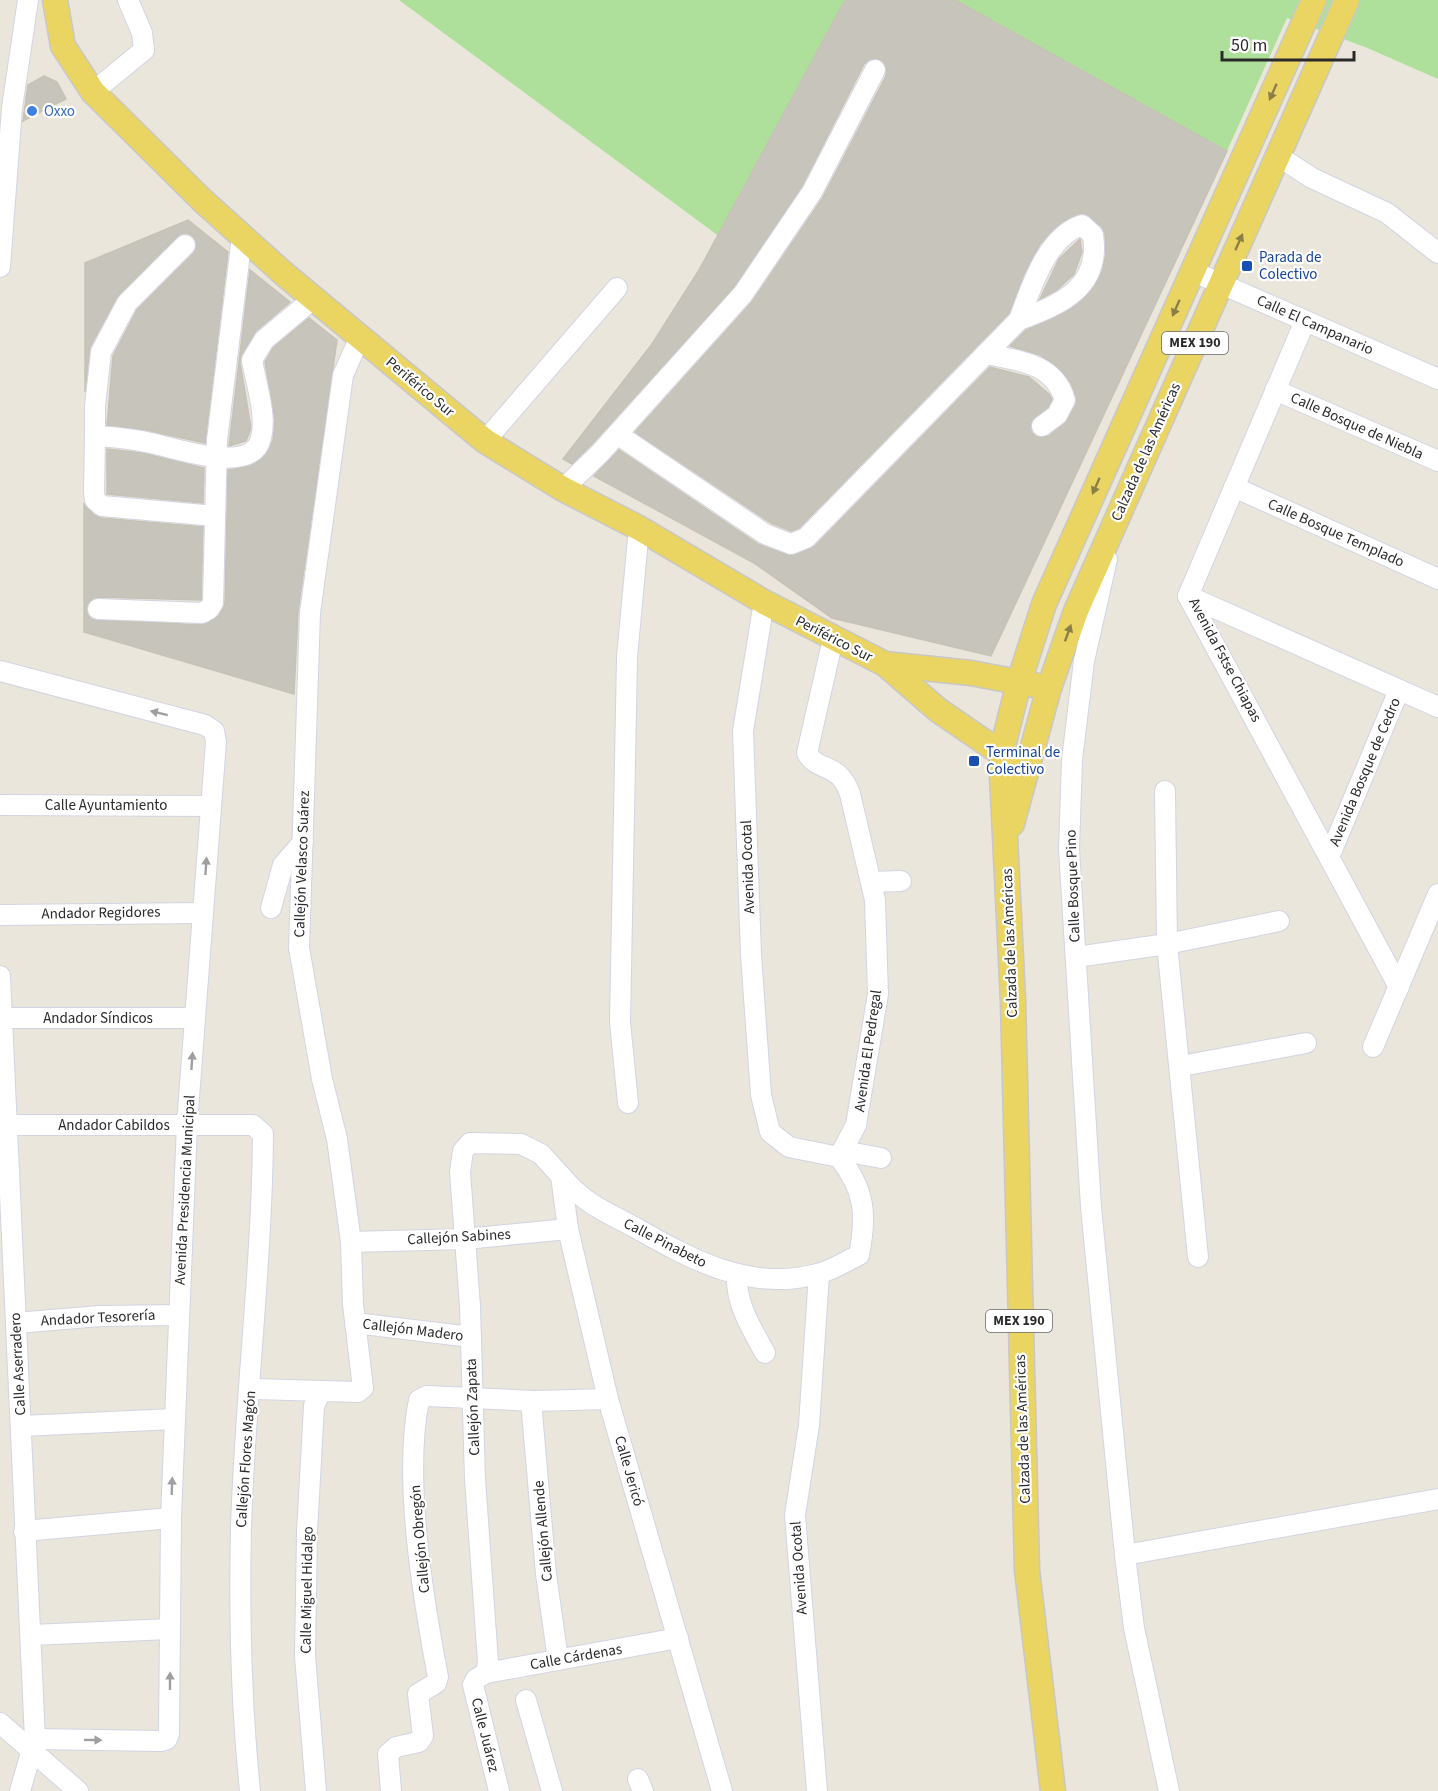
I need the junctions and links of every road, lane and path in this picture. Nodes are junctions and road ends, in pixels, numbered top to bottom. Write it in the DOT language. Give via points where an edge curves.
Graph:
graph roads {
  1 [pos="28,0"];
  2 [pos="55,0"];
  3 [pos="128,0"];
  4 [pos="1314,0"];
  5 [pos="1347,0"];
  6 [pos="875,70"];
  7 [pos="93,92"];
  8 [pos="5,144"];
  9 [pos="1278,156"];
  10 [pos="242,237"];
  11 [pos="185,245"];
  12 [pos="1438,253"];
  13 [pos="0,267"];
  14 [pos="1192,271"];
  15 [pos="1221,284"];
  16 [pos="617,288"];
  17 [pos="312,299"];
  18 [pos="1019,320"];
  19 [pos="1305,321"];
  20 [pos="360,337"];
  21 [pos="226,352"];
  22 [pos="986,354"];
  23 [pos="252,360"];
  24 [pos="1438,379"];
  25 [pos="1275,390"];
  26 [pos="1042,426"];
  27 [pos="616,434"];
  28 [pos="95,435"];
  29 [pos="485,441"];
  30 [pos="216,458"];
  31 [pos="1438,461"];
  32 [pos="1234,487"];
  33 [pos="563,489"];
  34 [pos="215,516"];
  35 [pos="1114,525"];
  36 [pos="639,528"];
  37 [pos="1438,579"];
  38 [pos="1188,596"];
  39 [pos="764,602"];
  40 [pos="98,609"];
  41 [pos="833,639"];
  42 [pos="885,664"];
  43 [pos="0,671"];
  44 [pos="1019,682"];
  45 [pos="1049,688"];
  46 [pos="1399,690"];
  47 [pos="1438,707"];
  48 [pos="1001,754"];
  49 [pos="1025,767"];
  50 [pos="1165,791"];
  51 [pos="0,805"];
  52 [pos="211,806"];
  53 [pos="303,842"];
  54 [pos="1006,850"];
  55 [pos="1330,855"];
  56 [pos="901,881"];
  57 [pos="871,882"];
  58 [pos="1438,894"];
  59 [pos="271,908"];
  60 [pos="203,913"];
  61 [pos="0,915"];
  62 [pos="1279,921"];
  63 [pos="1167,944"];
  64 [pos="1076,957"];
  65 [pos="0,976"];
  66 [pos="1399,987"];
  67 [pos="2,1018"];
  68 [pos="195,1018"];
  69 [pos="1306,1043"];
  70 [pos="1373,1047"];
  71 [pos="1180,1066"];
  72 [pos="628,1103"];
  73 [pos="187,1124"];
  74 [pos="6,1125"];
  75 [pos="258,1128"];
  76 [pos="841,1154"];
  77 [pos="880,1158"];
  78 [pos="561,1176"];
  79 [pos="568,1229"];
  80 [pos="465,1239"];
  81 [pos="351,1242"];
  82 [pos="1198,1257"];
  83 [pos="737,1274"];
  84 [pos="819,1274"];
  85 [pos="179,1315"];
  86 [pos="16,1323"];
  87 [pos="355,1323"];
  88 [pos="471,1336"];
  89 [pos="765,1353"];
  90 [pos="251,1389"];
  91 [pos="321,1391"];
  92 [pos="472,1398"];
  93 [pos="608,1399"];
  94 [pos="531,1401"];
  95 [pos="175,1419"];
  96 [pos="21,1426"];
  97 [pos="1438,1499"];
  98 [pos="171,1518"];
  99 [pos="24,1531"];
  100 [pos="1125,1555"];
  101 [pos="170,1629"];
  102 [pos="31,1635"];
  103 [pos="678,1638"];
  104 [pos="558,1660"];
  105 [pos="481,1676"];
  106 [pos="526,1700"];
  107 [pos="0,1723"];
  108 [pos="33,1746"];
  109 [pos="20,1791"];
  110 [pos="78,1791"];
  111 [pos="250,1791"];
  112 [pos="316,1791"];
  113 [pos="391,1791"];
  114 [pos="499,1791"];
  115 [pos="552,1791"];
  116 [pos="722,1791"];
  117 [pos="817,1791"];
  118 [pos="1053,1791"];
  119 [pos="1169,1791"];
  1 -- 8 [label="street"];
  2 -- 7 [label="main road, Periférico Sur" via="63,46"];
  3 -- 7 [label="street" via="142,33 144,50"];
  4 -- 14 [label="main road, Calzada de las Américas / MEX 190, one-way"];
  5 -- 9 [label="main road, Calzada de las Américas / MEX 190"];
  6 -- 27 [label="street" via="812,192 743,294"];
  7 -- 10 [label="main road, Periférico Sur"];
  8 -- 13 [label="street"];
  9 -- 12 [label="street" via="1312,178 1387,213"];
  15 -- 9 [label="main road, Calzada de las Américas / MEX 190, one-way"];
  10 -- 17 [label="main road, Periférico Sur"];
  10 -- 21 [label="street"];
  11 -- 28 [label="street" via="127,303 101,352"];
  14 -- 15 [label="street, Calle El Campanario"];
  14 -- 44 [label="main road, Calzada de las Américas / MEX 190, one-way" via="1044,604"];
  15 -- 19 [label="street, Calle El Campanario"];
  15 -- 35 [label="main road, Calzada de las Américas / MEX 190"];
  16 -- 29 [label="street"];
  17 -- 20 [label="main road, Periférico Sur"];
  17 -- 23 [label="street" via="264,340"];
  18 -- 18 [label="street" via="1064,300 1087,280 1096,256 1093,235 1082,225 1068,230 1051,250"];
  18 -- 22 [label="street"];
  19 -- 24 [label="street, Calle El Campanario"];
  19 -- 25 [label="street, Avenida Fstse Chiapas"];
  20 -- 29 [label="main road, Periférico Sur"];
  20 -- 53 [label="street, Callejón Velasco Suárez" via="343,375 310,613"];
  21 -- 23 [label="street"];
  21 -- 30 [label="street"];
  22 -- 26 [label="street" via="1026,362 1047,372 1060,385 1065,400 1057,414"];
  22 -- 27 [label="street" via="806,538 791,544 765,534"];
  23 -- 30 [label="street" via="262,419 257,449 246,455"];
  25 -- 31 [label="street, Calle Bosque de Niebla"];
  25 -- 32 [label="street, Avenida Fstse Chiapas"];
  27 -- 33 [label="street"];
  28 -- 30 [label="street" via="149,442"];
  28 -- 34 [label="street" via="94,492 95,500 102,506"];
  29 -- 33 [label="main road, Periférico Sur"];
  30 -- 34 [label="street"];
  32 -- 37 [label="street, Calle Bosque Templado"];
  32 -- 38 [label="street, Avenida Fstse Chiapas"];
  33 -- 36 [label="main road, Periférico Sur"];
  34 -- 40 [label="street" via="213,603 209,609 202,613"];
  45 -- 35 [label="main road, Calzada de las Américas / MEX 190, one-way" via="1076,610"];
  35 -- 64 [label="street, Calle Bosque Pino" via="1084,661 1072,760 1069,849"];
  36 -- 39 [label="main road, Periférico Sur"];
  36 -- 72 [label="street" via="627,657 620,1010"];
  38 -- 46 [label="street"];
  38 -- 55 [label="street, Avenida Fstse Chiapas"];
  39 -- 41 [label="main road, Periférico Sur"];
  39 -- 76 [label="street, Avenida Ocotal" via="743,731 751,955 761,1095 770,1132 789,1147"];
  41 -- 42 [label="main road, Periférico Sur"];
  41 -- 57 [label="street, Avenida El Pedregal" via="807,753 810,760 845,778"];
  42 -- 44 [label="main road, Periférico Sur"];
  42 -- 48 [label="main road, Periférico Sur" via="938,710"];
  52 -- 43 [label="street, Avenida Presidencia Municipal, one-way" via="216,742 214,731 205,725"];
  44 -- 45 [label="main road, Periférico Sur"];
  44 -- 48 [label="main road, Calzada de las Américas / MEX 190"];
  45 -- 49 [label="main road, Calzada de las Américas / MEX 190"];
  46 -- 47 [label="street"];
  46 -- 55 [label="street, Avenida Bosque de Cedro"];
  48 -- 49 [label="main road, Periférico Sur"];
  48 -- 54 [label="main road, Calzada de las Américas / MEX 190"];
  49 -- 54 [label="main road, Calzada de las Américas / MEX 190"];
  50 -- 63 [label="street"];
  51 -- 52 [label="street, Calle Ayuntamiento"];
  60 -- 52 [label="street, Avenida Presidencia Municipal, one-way"];
  53 -- 59 [label="street" via="283,865"];
  53 -- 81 [label="street, Callejón Velasco Suárez" via="300,948 322,1079 337,1139"];
  54 -- 118 [label="main road, Calzada de las Américas / MEX 190" via="1027,1570"];
  55 -- 66 [label="street, Avenida Fstse Chiapas"];
  56 -- 57 [label="street"];
  57 -- 76 [label="street, Avenida El Pedregal" via="878,994 856,1125"];
  58 -- 66 [label="street"];
  60 -- 61 [label="street, Andador Regidores"];
  60 -- 68 [label="street, Avenida Presidencia Municipal"];
  62 -- 63 [label="street, Calle Bosque Pino"];
  63 -- 64 [label="street, Calle Bosque Pino"];
  63 -- 71 [label="street"];
  64 -- 100 [label="street" via="1091,1207"];
  65 -- 67 [label="street, Calle Aserradero"];
  66 -- 70 [label="street"];
  67 -- 68 [label="street, Andador Síndicos"];
  67 -- 74 [label="street, Calle Aserradero"];
  73 -- 68 [label="street, Avenida Presidencia Municipal, one-way"];
  69 -- 71 [label="street"];
  71 -- 82 [label="street"];
  73 -- 74 [label="street, Andador Cabildos"];
  73 -- 75 [label="street, Andador Cabildos"];
  73 -- 85 [label="street, Avenida Presidencia Municipal"];
  74 -- 86 [label="street, Calle Aserradero"];
  75 -- 90 [label="street, Callejón Flores Magón" via="263,1134 262,1198"];
  76 -- 77 [label="street"];
  76 -- 84 [label="street" via="856,1178 865,1224 859,1255"];
  78 -- 79 [label="street, Calle Jericó"];
  78 -- 80 [label="street, Callejón Zapata" via="541,1154 521,1144 470,1143 463,1151 460,1172"];
  78 -- 83 [label="street, Calle Pinabeto" via="591,1205 684,1256"];
  79 -- 80 [label="street, Callejón Sabines"];
  79 -- 93 [label="street, Calle Jericó"];
  80 -- 81 [label="street, Callejón Sabines"];
  80 -- 88 [label="street, Callejón Zapata"];
  81 -- 87 [label="street, Callejón Velasco Suárez"];
  83 -- 84 [label="street, Calle Pinabeto" via="780,1280"];
  83 -- 89 [label="street" via="740,1302"];
  84 -- 117 [label="street, Avenida Ocotal" via="809,1425 795,1515"];
  85 -- 86 [label="street, Andador Tesorería"];
  85 -- 95 [label="street, Avenida Presidencia Municipal"];
  86 -- 96 [label="street, Calle Aserradero"];
  87 -- 88 [label="street, Callejón Madero"];
  87 -- 91 [label="street, Callejón Velasco Suárez" via="362,1390"];
  88 -- 92 [label="street, Callejón Zapata"];
  90 -- 91 [label="street"];
  90 -- 111 [label="street, Callejón Flores Magón" via="240,1626"];
  91 -- 112 [label="street, Calle Miguel Hidalgo" via="314,1406 306,1555 305,1656"];
  92 -- 94 [label="street"];
  92 -- 105 [label="street, Callejón Zapata" via="488,1662"];
  92 -- 113 [label="street, Callejón Obregón" via="427,1395 419,1400 414,1479 418,1548 438,1677 436,1683 418,1694 423,1736 420,1742 396,1747 388,1754"];
  93 -- 94 [label="street"];
  93 -- 103 [label="street, Calle Jericó"];
  94 -- 104 [label="street, Callejón Allende" via="546,1574"];
  95 -- 96 [label="street"];
  98 -- 95 [label="street, Avenida Presidencia Municipal, one-way"];
  96 -- 99 [label="street, Calle Aserradero"];
  97 -- 100 [label="street"];
  98 -- 99 [label="street"];
  98 -- 101 [label="street, Avenida Presidencia Municipal"];
  99 -- 102 [label="street, Calle Aserradero"];
  100 -- 119 [label="street" via="1134,1628"];
  101 -- 102 [label="street"];
  108 -- 101 [label="street, Avenida Presidencia Municipal, one-way" via="167,1739"];
  102 -- 108 [label="street, Calle Aserradero"];
  103 -- 104 [label="street, Calle Cárdenas"];
  103 -- 116 [label="street, Calle Jericó"];
  104 -- 105 [label="street, Calle Cárdenas"];
  105 -- 114 [label="street, Calle Juárez" via="473,1685"];
  106 -- 115 [label="street"];
  107 -- 108 [label="street"];
  108 -- 109 [label="street, Calle Aserradero"];
  108 -- 110 [label="street"];
}
